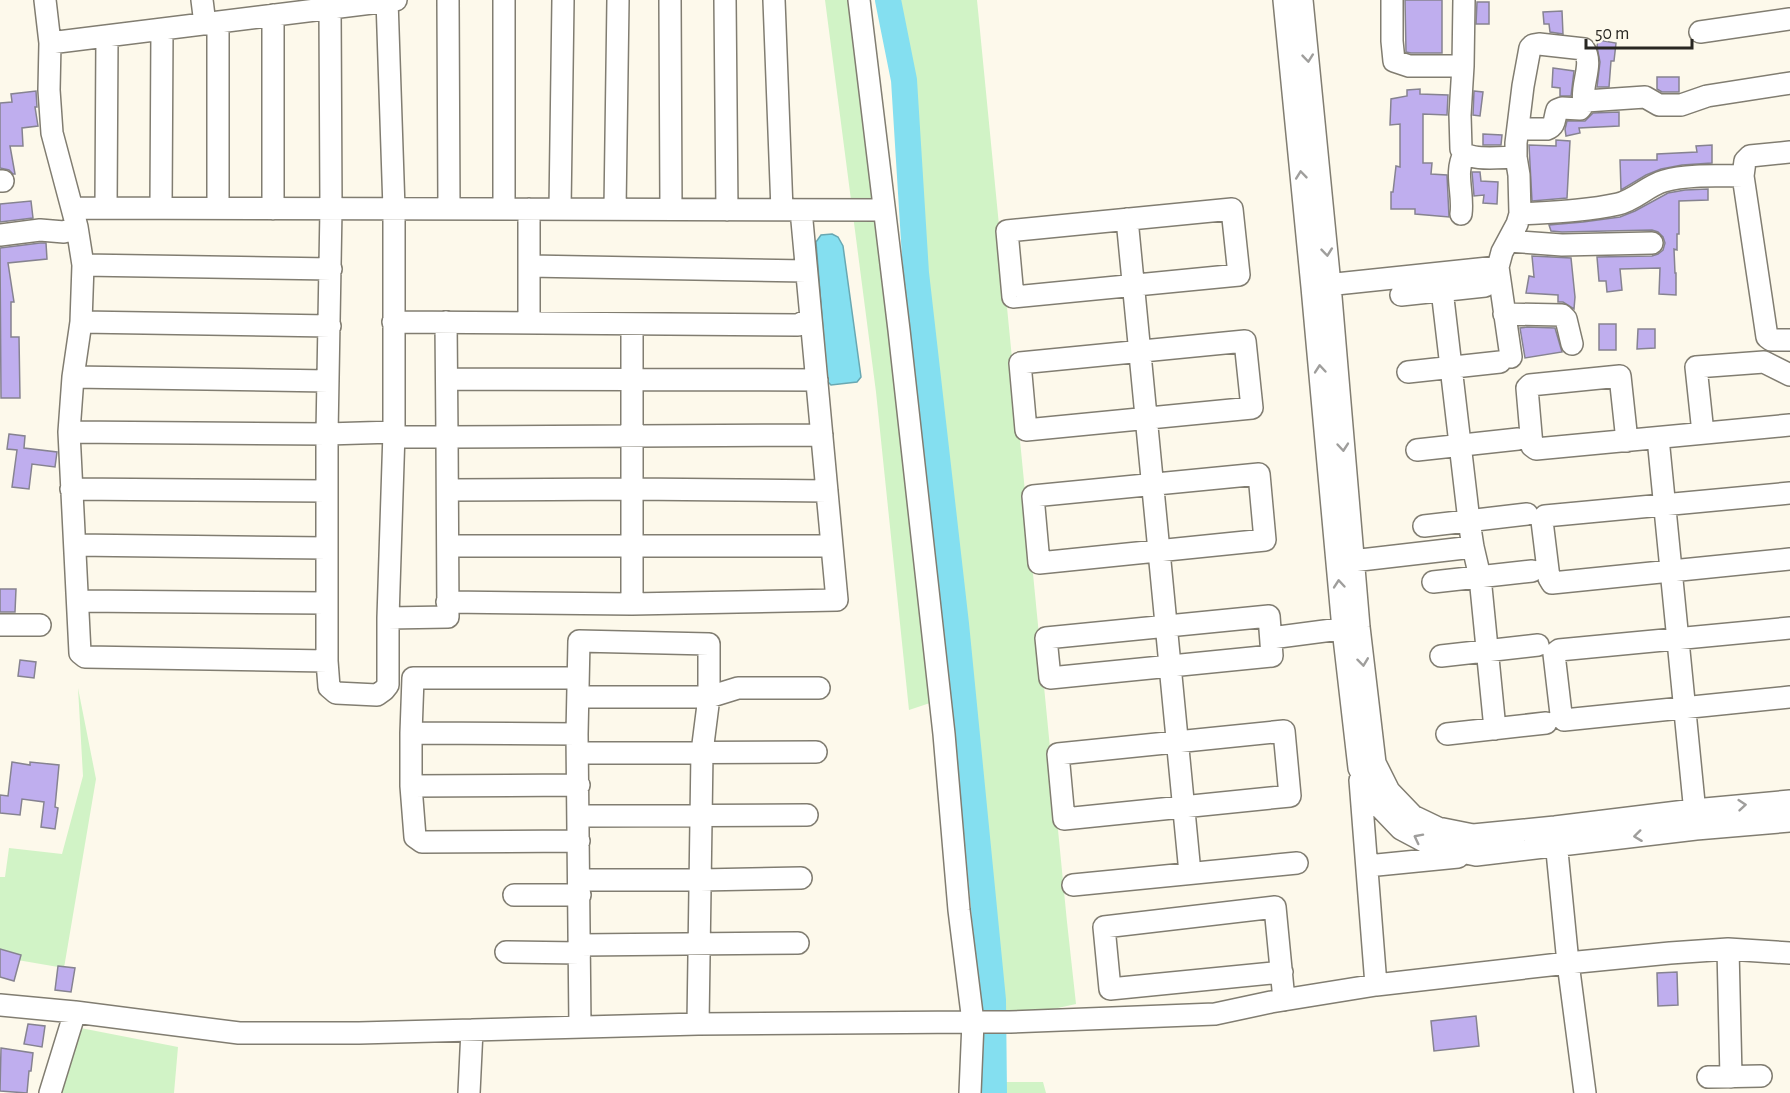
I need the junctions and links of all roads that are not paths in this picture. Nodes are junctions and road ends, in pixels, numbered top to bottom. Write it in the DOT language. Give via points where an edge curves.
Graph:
graph roads {
  1 [pos="45,0"];
  2 [pos="202,0"];
  3 [pos="390,0"];
  4 [pos="448,0"];
  5 [pos="504,0"];
  6 [pos="563,0"];
  7 [pos="618,0"];
  8 [pos="670,0"];
  9 [pos="726,0"];
  10 [pos="774,0"];
  11 [pos="858,0"];
  12 [pos="1284,0"];
  13 [pos="1302,0"];
  14 [pos="1392,0"];
  15 [pos="1464,0"];
  16 [pos="330,8"];
  17 [pos="273,15"];
  18 [pos="1790,19"];
  19 [pos="211,23"];
  20 [pos="162,29"];
  21 [pos="1700,32"];
  22 [pos="107,36"];
  23 [pos="50,43"];
  24 [pos="1463,66"];
  25 [pos="1790,83"];
  26 [pos="1584,103"];
  27 [pos="1518,129"];
  28 [pos="1790,152"];
  29 [pos="1464,154"];
  30 [pos="1516,157"];
  31 [pos="1743,176"];
  32 [pos="106,208"];
  33 [pos="161,208"];
  34 [pos="218,208"];
  35 [pos="273,209"];
  36 [pos="331,209"];
  37 [pos="394,209"];
  38 [pos="449,209"];
  39 [pos="504,209"];
  40 [pos="529,209"];
  41 [pos="560,209"];
  42 [pos="671,209"];
  43 [pos="615,210"];
  44 [pos="728,210"];
  45 [pos="791,210"];
  46 [pos="884,210"];
  47 [pos="1461,214"];
  48 [pos="1520,214"];
  49 [pos="74,218"];
  50 [pos="1127,219"];
  51 [pos="0,235"];
  52 [pos="1508,241"];
  53 [pos="1652,243"];
  54 [pos="83,266"];
  55 [pos="529,266"];
  56 [pos="1498,267"];
  57 [pos="331,269"];
  58 [pos="806,271"];
  59 [pos="1133,285"];
  60 [pos="1321,286"];
  61 [pos="1485,286"];
  62 [pos="1442,290"];
  63 [pos="1401,295"];
  64 [pos="1504,314"];
  65 [pos="811,318"];
  66 [pos="81,322"];
  67 [pos="393,322"];
  68 [pos="446,322"];
  69 [pos="529,323"];
  70 [pos="632,324"];
  71 [pos="330,326"];
  72 [pos="1790,340"];
  73 [pos="1572,344"];
  74 [pos="1140,351"];
  75 [pos="1451,368"];
  76 [pos="1408,372"];
  77 [pos="1790,375"];
  78 [pos="73,377"];
  79 [pos="447,379"];
  80 [pos="816,380"];
  81 [pos="328,381"];
  82 [pos="632,381"];
  83 [pos="1146,418"];
  84 [pos="1790,424"];
  85 [pos="69,432"];
  86 [pos="1703,433"];
  87 [pos="327,434"];
  88 [pos="394,434"];
  89 [pos="822,435"];
  90 [pos="632,436"];
  91 [pos="447,437"];
  92 [pos="1658,438"];
  93 [pos="1518,439"];
  94 [pos="1627,441"];
  95 [pos="1459,445"];
  96 [pos="1417,450"];
  97 [pos="1152,485"];
  98 [pos="71,489"];
  99 [pos="632,489"];
  100 [pos="448,490"];
  101 [pos="327,491"];
  102 [pos="827,491"];
  103 [pos="1790,493"];
  104 [pos="1665,506"];
  105 [pos="1527,514"];
  106 [pos="1468,520"];
  107 [pos="1424,526"];
  108 [pos="75,545"];
  109 [pos="448,546"];
  110 [pos="832,546"];
  111 [pos="632,547"];
  112 [pos="1473,547"];
  113 [pos="327,548"];
  114 [pos="1159,551"];
  115 [pos="1790,559"];
  116 [pos="1352,561"];
  117 [pos="1532,571"];
  118 [pos="1672,571"];
  119 [pos="1480,577"];
  120 [pos="1433,582"];
  121 [pos="78,602"];
  122 [pos="447,602"];
  123 [pos="326,603"];
  124 [pos="632,604"];
  125 [pos="388,618"];
  126 [pos="40,625"];
  127 [pos="0,626"];
  128 [pos="1166,626"];
  129 [pos="1351,628"];
  130 [pos="1790,628"];
  131 [pos="1271,638"];
  132 [pos="1677,638"];
  133 [pos="1538,645"];
  134 [pos="1488,651"];
  135 [pos="1441,656"];
  136 [pos="327,661"];
  137 [pos="1170,666"];
  138 [pos="578,687"];
  139 [pos="819,688"];
  140 [pos="709,697"];
  141 [pos="1790,697"];
  142 [pos="1684,709"];
  143 [pos="1546,723"];
  144 [pos="1495,729"];
  145 [pos="411,733"];
  146 [pos="1447,734"];
  147 [pos="1177,742"];
  148 [pos="578,743"];
  149 [pos="702,752"];
  150 [pos="816,752"];
  151 [pos="1359,768"];
  152 [pos="579,785"];
  153 [pos="411,786"];
  154 [pos="1790,801"];
  155 [pos="1184,807"];
  156 [pos="807,815"];
  157 [pos="579,816"];
  158 [pos="701,817"];
  159 [pos="1695,819"];
  160 [pos="1790,821"];
  161 [pos="1556,837"];
  162 [pos="579,841"];
  163 [pos="1476,855"];
  164 [pos="1297,863"];
  165 [pos="1366,866"];
  166 [pos="1190,873"];
  167 [pos="801,878"];
  168 [pos="700,880"];
  169 [pos="1074,885"];
  170 [pos="580,888"];
  171 [pos="514,895"];
  172 [pos="700,943"];
  173 [pos="798,943"];
  174 [pos="580,949"];
  175 [pos="1728,949"];
  176 [pos="506,952"];
  177 [pos="1790,953"];
  178 [pos="1568,963"];
  179 [pos="1282,972"];
  180 [pos="1376,985"];
  181 [pos="1284,1000"];
  182 [pos="0,1005"];
  183 [pos="75,1012"];
  184 [pos="977,1022"];
  185 [pos="699,1024"];
  186 [pos="580,1027"];
  187 [pos="472,1030"];
  188 [pos="1761,1076"];
  189 [pos="1708,1077"];
  190 [pos="1731,1077"];
  191 [pos="50,1093"];
  192 [pos="469,1093"];
  193 [pos="474,1093"];
  194 [pos="970,1093"];
  195 [pos="1585,1093"];
  1 -- 23 [label="street"];
  2 -- 19 [label="street"];
  3 -- 16 [label="street"];
  3 -- 37 [label="street"];
  4 -- 38 [label="street"];
  5 -- 39 [label="street"];
  6 -- 41 [label="street"];
  7 -- 43 [label="street"];
  8 -- 42 [label="street"];
  9 -- 44 [label="street"];
  10 -- 45 [label="street"];
  11 -- 46 [label="street"];
  60 -- 12 [label="street, one-way"];
  13 -- 60 [label="street, one-way"];
  14 -- 24 [label="street" via="1394,62 1409,66"];
  15 -- 24 [label="street"];
  16 -- 17 [label="street"];
  16 -- 36 [label="street"];
  17 -- 19 [label="street"];
  17 -- 35 [label="street"];
  18 -- 21 [label="street"];
  19 -- 20 [label="street"];
  19 -- 34 [label="street"];
  20 -- 22 [label="street"];
  20 -- 33 [label="street"];
  22 -- 23 [label="street"];
  22 -- 32 [label="street"];
  23 -- 49 [label="street" via="52,134"];
  24 -- 29 [label="street" via="1460,115"];
  25 -- 26 [label="street" via="1707,96 1681,105 1659,105 1645,97"];
  26 -- 27 [label="street" via="1580,109 1557,110 1551,128"];
  26 -- 27 [label="street" via="1584,49 1533,45"];
  27 -- 30 [label="street"];
  28 -- 31 [label="street" via="1750,156 1745,161"];
  29 -- 30 [label="street"];
  29 -- 47 [label="street" via="1459,168"];
  30 -- 48 [label="street"];
  31 -- 48 [label="street" via="1669,180 1622,203"];
  31 -- 72 [label="street" via="1767,337"];
  32 -- 33 [label="street"];
  32 -- 49 [label="street"];
  33 -- 34 [label="street"];
  34 -- 35 [label="street"];
  35 -- 36 [label="street"];
  36 -- 37 [label="street"];
  36 -- 57 [label="street"];
  37 -- 38 [label="street"];
  37 -- 67 [label="street"];
  38 -- 39 [label="street"];
  39 -- 40 [label="street"];
  40 -- 41 [label="street"];
  40 -- 55 [label="street"];
  41 -- 43 [label="street"];
  42 -- 43 [label="street"];
  42 -- 44 [label="street"];
  44 -- 45 [label="street"];
  45 -- 46 [label="street"];
  45 -- 58 [label="street"];
  46 -- 184 [label="street" via="943,722 959,910"];
  48 -- 52 [label="street"];
  49 -- 51 [label="street" via="64,232 40,230"];
  49 -- 54 [label="street"];
  50 -- 59 [label="street"];
  50 -- 59 [label="street" via="1232,209 1239,275"];
  50 -- 59 [label="street" via="1007,231 1013,297"];
  52 -- 53 [label="street" via="1562,245"];
  52 -- 56 [label="street"];
  54 -- 57 [label="street"];
  54 -- 66 [label="street"];
  55 -- 58 [label="street"];
  55 -- 69 [label="street"];
  56 -- 60 [label="street"];
  56 -- 64 [label="street"];
  57 -- 71 [label="street"];
  58 -- 65 [label="street"];
  59 -- 74 [label="street"];
  60 -- 116 [label="street, one-way"];
  129 -- 60 [label="street, one-way"];
  61 -- 62 [label="street"];
  62 -- 63 [label="street"];
  62 -- 75 [label="street"];
  64 -- 73 [label="street" via="1562,315"];
  64 -- 75 [label="street" via="1505,360"];
  65 -- 70 [label="street" via="798,325"];
  65 -- 80 [label="street"];
  66 -- 71 [label="street"];
  66 -- 78 [label="street"];
  67 -- 68 [label="street"];
  67 -- 88 [label="street"];
  68 -- 69 [label="street"];
  68 -- 79 [label="street"];
  69 -- 70 [label="street"];
  70 -- 82 [label="street"];
  71 -- 81 [label="street"];
  74 -- 83 [label="street"];
  74 -- 83 [label="street" via="1245,341 1252,408"];
  74 -- 83 [label="street" via="1020,363 1026,430"];
  75 -- 76 [label="street"];
  75 -- 95 [label="street"];
  77 -- 86 [label="street" via="1764,362 1696,367"];
  78 -- 81 [label="street"];
  78 -- 85 [label="street"];
  79 -- 82 [label="street"];
  79 -- 91 [label="street"];
  80 -- 82 [label="street"];
  80 -- 89 [label="street"];
  81 -- 87 [label="street"];
  82 -- 90 [label="street"];
  83 -- 97 [label="street"];
  84 -- 86 [label="street"];
  85 -- 87 [label="street"];
  85 -- 98 [label="street"];
  86 -- 92 [label="street"];
  87 -- 88 [label="street"];
  87 -- 101 [label="street"];
  88 -- 91 [label="street"];
  88 -- 125 [label="street"];
  89 -- 90 [label="street"];
  89 -- 102 [label="street"];
  90 -- 91 [label="street"];
  90 -- 99 [label="street"];
  91 -- 100 [label="street"];
  92 -- 94 [label="street"];
  92 -- 104 [label="street"];
  93 -- 95 [label="street"];
  94 -- 94 [label="street" via="1536,449 1532,446 1527,388 1620,376"];
  95 -- 96 [label="street"];
  95 -- 106 [label="street"];
  97 -- 114 [label="street"];
  97 -- 114 [label="street" via="1259,474 1265,540"];
  97 -- 114 [label="street" via="1033,496 1039,562"];
  98 -- 101 [label="street"];
  98 -- 108 [label="street"];
  99 -- 100 [label="street"];
  99 -- 102 [label="street"];
  99 -- 111 [label="street"];
  100 -- 109 [label="street"];
  101 -- 113 [label="street"];
  102 -- 110 [label="street"];
  103 -- 104 [label="street"];
  104 -- 118 [label="street"];
  104 -- 118 [label="street" via="1545,516 1542,521 1552,583"];
  105 -- 106 [label="street"];
  106 -- 107 [label="street"];
  106 -- 112 [label="street"];
  108 -- 113 [label="street"];
  108 -- 121 [label="street"];
  109 -- 111 [label="street"];
  109 -- 122 [label="street"];
  110 -- 111 [label="street"];
  110 -- 124 [label="street" via="837,600"];
  111 -- 124 [label="street"];
  112 -- 116 [label="street"];
  112 -- 119 [label="street"];
  113 -- 123 [label="street"];
  114 -- 128 [label="street"];
  115 -- 118 [label="street"];
  116 -- 129 [label="street"];
  117 -- 119 [label="street"];
  118 -- 132 [label="street"];
  119 -- 120 [label="street"];
  119 -- 134 [label="street"];
  121 -- 123 [label="street"];
  121 -- 136 [label="street" via="80,653 85,657"];
  122 -- 124 [label="street"];
  122 -- 125 [label="street" via="448,617"];
  123 -- 136 [label="street"];
  125 -- 136 [label="street" via="388,685 384,690 377,694 336,693 328,687"];
  126 -- 127 [label="street"];
  128 -- 131 [label="street" via="1269,616"];
  128 -- 137 [label="street"];
  128 -- 137 [label="street" via="1046,638 1050,678"];
  129 -- 131 [label="street"];
  129 -- 151 [label="street"];
  129 -- 161 [label="street, one-way" via="1375,763 1389,791 1413,816 1438,828 1473,835"];
  130 -- 132 [label="street"];
  131 -- 137 [label="street" via="1272,656"];
  132 -- 142 [label="street"];
  132 -- 142 [label="street" via="1558,650 1554,654 1563,720"];
  133 -- 134 [label="street"];
  134 -- 135 [label="street"];
  134 -- 144 [label="street"];
  137 -- 147 [label="street"];
  138 -- 140 [label="street"];
  138 -- 140 [label="street" via="579,641 709,644"];
  138 -- 145 [label="street" via="413,678"];
  138 -- 148 [label="street"];
  139 -- 140 [label="street" via="738,688"];
  140 -- 149 [label="street"];
  141 -- 142 [label="street"];
  142 -- 159 [label="street"];
  143 -- 144 [label="street"];
  144 -- 146 [label="street"];
  145 -- 148 [label="street"];
  145 -- 153 [label="street"];
  147 -- 155 [label="street"];
  147 -- 155 [label="street" via="1284,731 1290,796"];
  147 -- 155 [label="street" via="1058,753 1064,819"];
  148 -- 149 [label="street"];
  148 -- 152 [label="street"];
  149 -- 150 [label="street"];
  149 -- 158 [label="street"];
  163 -- 151 [label="street, one-way" via="1433,846 1401,829 1375,802"];
  151 -- 165 [label="street"];
  152 -- 153 [label="street"];
  152 -- 157 [label="street"];
  153 -- 162 [label="street" via="415,837 422,842"];
  159 -- 154 [label="street, one-way"];
  155 -- 166 [label="street"];
  156 -- 158 [label="street"];
  157 -- 158 [label="street"];
  157 -- 162 [label="street"];
  158 -- 168 [label="street"];
  159 -- 160 [label="street"];
  159 -- 161 [label="street"];
  161 -- 163 [label="street"];
  161 -- 178 [label="street"];
  162 -- 170 [label="street"];
  163 -- 165 [label="street"];
  164 -- 166 [label="street"];
  165 -- 180 [label="street"];
  166 -- 169 [label="street"];
  167 -- 168 [label="street"];
  168 -- 170 [label="street"];
  168 -- 172 [label="street"];
  170 -- 171 [label="street"];
  170 -- 174 [label="street"];
  172 -- 173 [label="street"];
  172 -- 174 [label="street"];
  172 -- 185 [label="street"];
  174 -- 176 [label="street"];
  174 -- 186 [label="street"];
  175 -- 177 [label="street"];
  175 -- 178 [label="street"];
  175 -- 190 [label="street"];
  178 -- 180 [label="street"];
  178 -- 195 [label="street"];
  179 -- 179 [label="street" via="1110,989 1104,927 1275,908"];
  179 -- 181 [label="street"];
  180 -- 181 [label="street"];
  181 -- 184 [label="street" via="1215,1014"];
  182 -- 183 [label="street"];
  183 -- 187 [label="street" via="239,1033"];
  183 -- 191 [label="street"];
  184 -- 185 [label="street"];
  184 -- 194 [label="street"];
  185 -- 186 [label="street"];
  186 -- 187 [label="street"];
  187 -- 192 [label="street"];
  188 -- 190 [label="street"];
  189 -- 190 [label="street"];
  192 -- 193 [label="street"];
}
